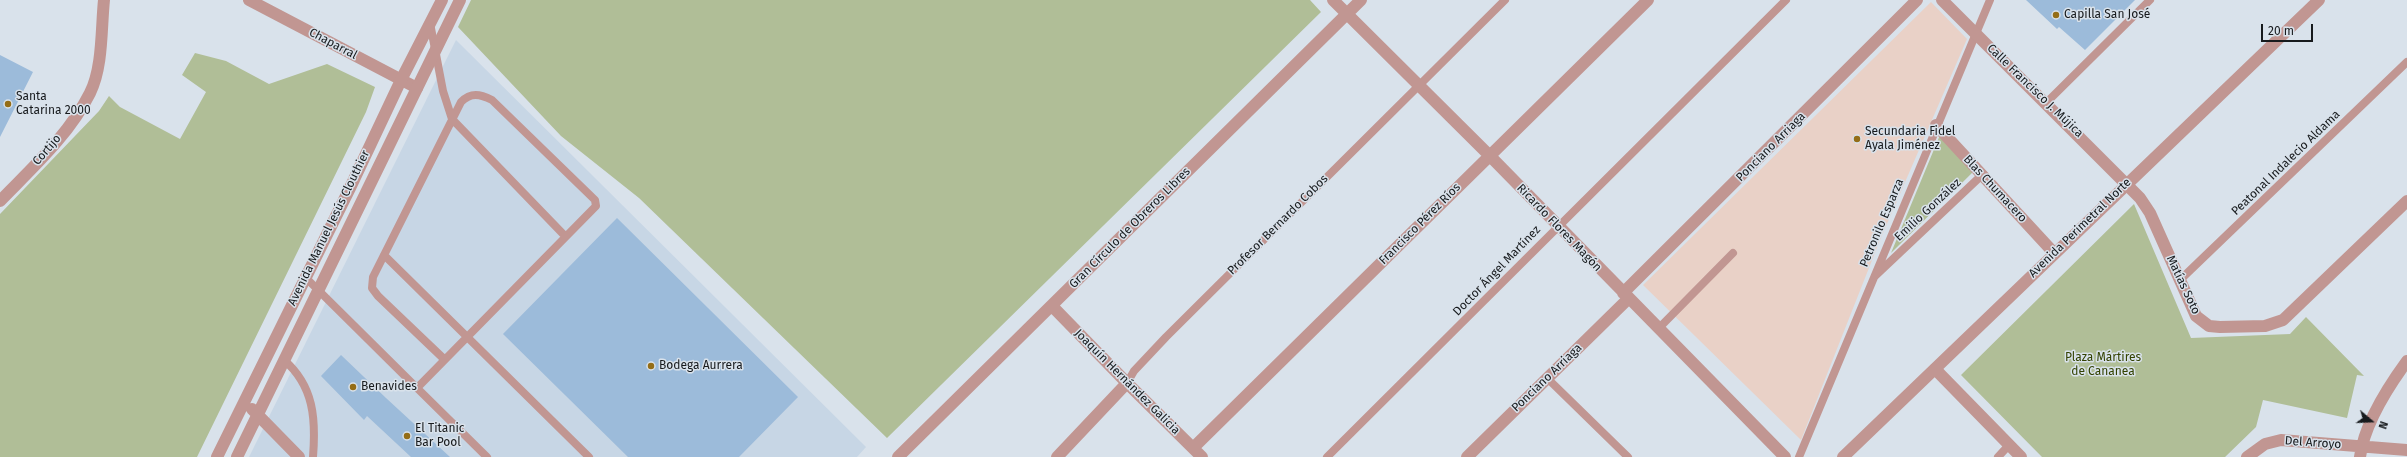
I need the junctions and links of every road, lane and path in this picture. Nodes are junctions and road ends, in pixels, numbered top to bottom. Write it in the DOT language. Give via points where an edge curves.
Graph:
graph roads {
  1 [pos="104,0"];
  2 [pos="249,0"];
  3 [pos="442,0"];
  4 [pos="460,0"];
  5 [pos="1332,0"];
  6 [pos="1361,0"];
  7 [pos="1505,0"];
  8 [pos="1648,0"];
  9 [pos="1786,0"];
  10 [pos="1918,0"];
  11 [pos="1942,0"];
  12 [pos="1990,0"];
  13 [pos="2150,0"];
  14 [pos="2319,0"];
  15 [pos="1347,14"];
  16 [pos="430,23"];
  17 [pos="1976,33"];
  18 [pos="435,51"];
  19 [pos="2407,62"];
  20 [pos="401,80"];
  21 [pos="1419,86"];
  22 [pos="417,88"];
  23 [pos="2047,102"];
  24 [pos="452,119"];
  25 [pos="1936,125"];
  26 [pos="1490,156"];
  27 [pos="1982,175"];
  28 [pos="2127,182"];
  29 [pos="0,201"];
  30 [pos="2407,201"];
  31 [pos="1557,226"];
  32 [pos="565,236"];
  33 [pos="1733,253"];
  34 [pos="2054,253"];
  35 [pos="384,255"];
  36 [pos="305,277"];
  37 [pos="1872,278"];
  38 [pos="2180,280"];
  39 [pos="319,289"];
  40 [pos="1626,296"];
  41 [pos="1052,306"];
  42 [pos="1658,330"];
  43 [pos="467,336"];
  44 [pos="444,359"];
  45 [pos="284,360"];
  46 [pos="2407,361"];
  47 [pos="1935,369"];
  48 [pos="1547,378"];
  49 [pos="1126,383"];
  50 [pos="417,388"];
  51 [pos="244,402"];
  52 [pos="258,414"];
  53 [pos="2009,445"];
  54 [pos="1193,448"];
  55 [pos="2407,450"];
  56 [pos="2361,452"];
  57 [pos="1474,455"];
  58 [pos="217,457"];
  59 [pos="237,457"];
  60 [pos="299,457"];
  61 [pos="313,457"];
  62 [pos="486,457"];
  63 [pos="589,457"];
  64 [pos="898,457"];
  65 [pos="1057,457"];
  66 [pos="1202,457"];
  67 [pos="1327,457"];
  68 [pos="1628,457"];
  69 [pos="1785,457"];
  70 [pos="1799,457"];
  71 [pos="1843,457"];
  72 [pos="1998,457"];
  73 [pos="2021,457"];
  74 [pos="2247,457"];
  1 -- 29 [label="street, Cortijo" via="97,66 90,93 55,144"];
  2 -- 20 [label="street, Chaparral"];
  3 -- 16 [label="street, Avenida Manuel Jesús Clouthier"];
  4 -- 18 [label="street, Avenida Manuel Jesús Clouthier"];
  5 -- 15 [label="street, Ricardo Flores Magón"];
  6 -- 15 [label="street, Gran Círculo de Obreros Libres"];
  7 -- 21 [label="lane, Profesor Bernardo Cobos"];
  8 -- 26 [label="street, Francisco Pérez Ríos"];
  9 -- 31 [label="lane, Doctor Ángel Martínez"];
  10 -- 40 [label="street, Ponciano Arriaga"];
  11 -- 17 [label="street, Calle Francisco J. Mújica"];
  12 -- 17 [label="lane, Petronilo Esparza"];
  13 -- 23 [label="lane"];
  14 -- 28 [label="street, Avenida Perimetral Norte"];
  15 -- 21 [label="street, Ricardo Flores Magón"];
  15 -- 41 [label="street, Gran Círculo de Obreros Libres"];
  16 -- 18 [label="lane"];
  16 -- 20 [label="street, Avenida Manuel Jesús Clouthier"];
  17 -- 23 [label="street, Calle Francisco J. Mújica"];
  17 -- 25 [label="lane, Petronilo Esparza"];
  18 -- 22 [label="street, Avenida Manuel Jesús Clouthier"];
  18 -- 24 [label="lane"];
  19 -- 38 [label="lane, Peatonal Indalecio Aldama"];
  20 -- 22 [label="street, Chaparral"];
  20 -- 36 [label="street, Avenida Manuel Jesús Clouthier"];
  21 -- 26 [label="street, Ricardo Flores Magón"];
  21 -- 49 [label="lane, Profesor Bernardo Cobos" via="1166,336"];
  22 -- 39 [label="street, Avenida Manuel Jesús Clouthier"];
  23 -- 28 [label="street, Calle Francisco J. Mújica"];
  24 -- 32 [label="lane"];
  24 -- 32 [label="lane" via="466,97 476,94 492,100 594,200 595,208"];
  24 -- 35 [label="lane"];
  25 -- 27 [label="street, Blas Chumacero"];
  25 -- 37 [label="lane, Petronilo Esparza"];
  26 -- 31 [label="street, Ricardo Flores Magón"];
  26 -- 54 [label="street, Francisco Pérez Ríos"];
  27 -- 34 [label="street, Blas Chumacero"];
  27 -- 37 [label="lane, Emilio González"];
  28 -- 34 [label="street, Avenida Perimetral Norte"];
  28 -- 38 [label="street, Matías Soto" via="2146,205"];
  30 -- 38 [label="street, Matías Soto" via="2283,320 2275,324 2209,326 2202,323 2196,316"];
  31 -- 40 [label="street, Ricardo Flores Magón"];
  31 -- 67 [label="lane, Doctor Ángel Martínez" via="1417,370"];
  32 -- 43 [label="lane"];
  33 -- 42 [label="lane"];
  34 -- 47 [label="street, Avenida Perimetral Norte"];
  35 -- 43 [label="lane"];
  35 -- 44 [label="lane" via="373,277 374,292"];
  36 -- 39 [label="lane"];
  36 -- 51 [label="street, Avenida Manuel Jesús Clouthier"];
  37 -- 70 [label="lane, Petronilo Esparza"];
  39 -- 45 [label="street, Avenida Manuel Jesús Clouthier"];
  39 -- 50 [label="lane"];
  40 -- 42 [label="street, Ricardo Flores Magón"];
  40 -- 48 [label="street, Ponciano Arriaga"];
  41 -- 49 [label="street, Joaquín Hernández Galicia"];
  41 -- 64 [label="street, Gran Círculo de Obreros Libres"];
  42 -- 69 [label="street, Ricardo Flores Magón"];
  43 -- 44 [label="lane"];
  43 -- 63 [label="lane"];
  44 -- 50 [label="lane"];
  45 -- 52 [label="street, Avenida Manuel Jesús Clouthier"];
  45 -- 61 [label="lane" via="297,371 309,396 314,437"];
  46 -- 56 [label="street" via="2382,400"];
  47 -- 53 [label="street"];
  47 -- 71 [label="street, Avenida Perimetral Norte"];
  48 -- 57 [label="street, Ponciano Arriaga"];
  48 -- 68 [label="lane"];
  49 -- 54 [label="street, Joaquín Hernández Galicia"];
  49 -- 65 [label="street, Profesor Bernardo Cobos"];
  50 -- 62 [label="lane"];
  51 -- 52 [label="street"];
  51 -- 58 [label="street, Avenida Manuel Jesús Clouthier"];
  52 -- 59 [label="street, Avenida Manuel Jesús Clouthier"];
  52 -- 60 [label="street"];
  53 -- 72 [label="lane"];
  53 -- 73 [label="street"];
  54 -- 66 [label="street, Joaquín Hernández Galicia"];
  55 -- 56 [label="street, Del Arroyo"];
  56 -- 74 [label="street, Del Arroyo" via="2282,440 2266,444"];
}
